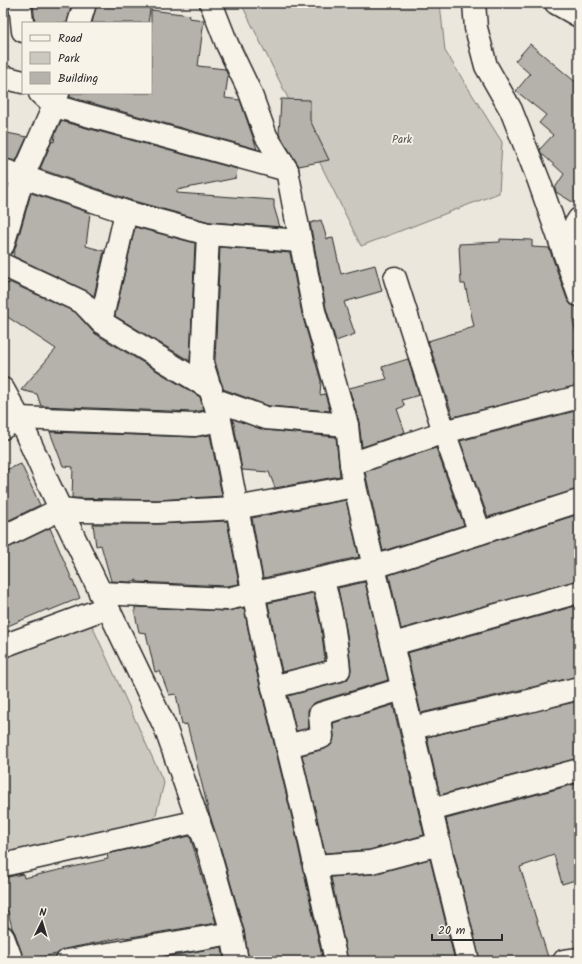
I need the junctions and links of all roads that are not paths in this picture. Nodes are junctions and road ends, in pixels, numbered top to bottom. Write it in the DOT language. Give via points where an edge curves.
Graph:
graph roads {
  1 [pos="20,3"];
  2 [pos="85,3"];
  3 [pos="211,3"];
  4 [pos="474,3"];
  5 [pos="556,3"];
  6 [pos="579,16"];
  7 [pos="22,22"];
  8 [pos="79,22"];
  9 [pos="3,78"];
  10 [pos="22,82"];
  11 [pos="51,97"];
  12 [pos="288,170"];
  13 [pos="13,173"];
  14 [pos="126,212"];
  15 [pos="579,219"];
  16 [pos="208,234"];
  17 [pos="300,241"];
  18 [pos="3,245"];
  19 [pos="562,245"];
  20 [pos="3,265"];
  21 [pos="395,278"];
  22 [pos="579,295"];
  23 [pos="101,322"];
  24 [pos="3,389"];
  25 [pos="212,394"];
  26 [pos="579,396"];
  27 [pos="220,420"];
  28 [pos="11,423"];
  29 [pos="346,425"];
  30 [pos="444,432"];
  31 [pos="351,464"];
  32 [pos="355,486"];
  33 [pos="579,501"];
  34 [pos="236,508"];
  35 [pos="61,509"];
  36 [pos="480,533"];
  37 [pos="3,537"];
  38 [pos="374,567"];
  39 [pos="322,579"];
  40 [pos="579,592"];
  41 [pos="253,593"];
  42 [pos="104,600"];
  43 [pos="392,644"];
  44 [pos="3,646"];
  45 [pos="273,687"];
  46 [pos="579,688"];
  47 [pos="402,689"];
  48 [pos="412,728"];
  49 [pos="287,746"];
  50 [pos="579,770"];
  51 [pos="431,810"];
  52 [pos="199,821"];
  53 [pos="439,844"];
  54 [pos="3,865"];
  55 [pos="314,866"];
  56 [pos="232,933"];
  57 [pos="3,937"];
  58 [pos="579,959"];
  59 [pos="12,961"];
  60 [pos="66,961"];
  61 [pos="237,961"];
  62 [pos="336,961"];
  63 [pos="468,961"];
  64 [pos="564,961"];
  1 -- 7 [label="street"];
  2 -- 8 [label="street"];
  3 -- 12 [label="street" via="250,92 266,136"];
  4 -- 19 [label="street" via="476,28 486,66 511,110"];
  5 -- 6 [label="street"];
  9 -- 10 [label="street"];
  11 -- 12 [label="street"];
  11 -- 13 [label="street"];
  12 -- 17 [label="street"];
  13 -- 14 [label="street"];
  13 -- 18 [label="street"];
  14 -- 16 [label="street"];
  14 -- 23 [label="street"];
  15 -- 19 [label="street"];
  16 -- 17 [label="street"];
  16 -- 25 [label="street" via="202,363"];
  17 -- 29 [label="street" via="314,311"];
  19 -- 22 [label="street"];
  20 -- 23 [label="street" via="82,302"];
  21 -- 30 [label="street"];
  23 -- 25 [label="street"];
  24 -- 28 [label="street"];
  25 -- 27 [label="street"];
  25 -- 29 [label="street" via="266,418"];
  26 -- 30 [label="street"];
  27 -- 28 [label="street" via="195,425"];
  27 -- 34 [label="street"];
  28 -- 35 [label="street"];
  29 -- 31 [label="street"];
  30 -- 31 [label="street"];
  30 -- 36 [label="street"];
  31 -- 32 [label="street"];
  32 -- 34 [label="street"];
  32 -- 38 [label="street"];
  33 -- 36 [label="street"];
  34 -- 35 [label="street" via="157,512"];
  34 -- 41 [label="street"];
  35 -- 37 [label="street"];
  35 -- 42 [label="street"];
  36 -- 38 [label="street"];
  38 -- 39 [label="street"];
  38 -- 43 [label="street"];
  39 -- 41 [label="street"];
  39 -- 45 [label="street" via="330,601 339,670"];
  40 -- 43 [label="street"];
  41 -- 42 [label="street" via="227,599"];
  41 -- 45 [label="street"];
  42 -- 44 [label="street"];
  42 -- 52 [label="street" via="166,727"];
  43 -- 47 [label="street"];
  45 -- 49 [label="street"];
  46 -- 48 [label="street"];
  47 -- 48 [label="street"];
  47 -- 49 [label="street" via="320,714 322,737"];
  48 -- 51 [label="street"];
  49 -- 55 [label="street"];
  50 -- 51 [label="street"];
  51 -- 53 [label="street"];
  52 -- 54 [label="street"];
  52 -- 56 [label="street"];
  53 -- 55 [label="street" via="371,862"];
  53 -- 63 [label="street"];
  55 -- 62 [label="street"];
  56 -- 60 [label="street"];
  56 -- 61 [label="street"];
  57 -- 59 [label="street"];
  58 -- 64 [label="street"];
}
